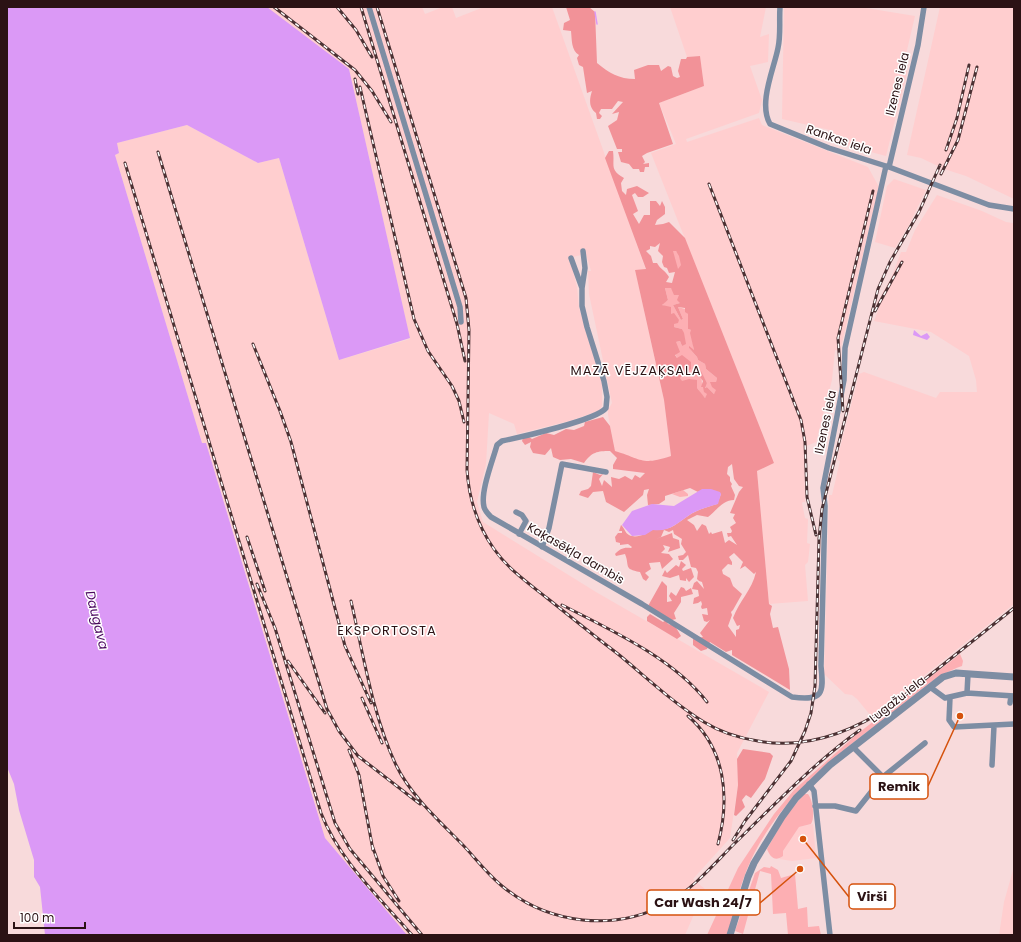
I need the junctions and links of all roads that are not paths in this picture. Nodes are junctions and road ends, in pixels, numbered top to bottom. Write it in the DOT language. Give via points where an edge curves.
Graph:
graph roads {
  1 [pos="369,7"];
  2 [pos="780,7"];
  3 [pos="924,7"];
  4 [pos="888,166"];
  5 [pos="1014,209"];
  6 [pos="583,251"];
  7 [pos="571,258"];
  8 [pos="582,288"];
  9 [pos="460,322"];
  10 [pos="606,472"];
  11 [pos="516,512"];
  12 [pos="519,534"];
  13 [pos="542,547"];
  14 [pos="968,674"];
  15 [pos="1014,677"];
  16 [pos="823,687"];
  17 [pos="930,687"];
  18 [pos="967,693"];
  19 [pos="1012,696"];
  20 [pos="950,698"];
  21 [pos="1010,703"];
  22 [pos="1014,724"];
  23 [pos="994,726"];
  24 [pos="925,743"];
  25 [pos="853,747"];
  26 [pos="992,765"];
  27 [pos="883,777"];
  28 [pos="809,784"];
  29 [pos="815,806"];
  30 [pos="730,935"];
  31 [pos="830,935"];
  1 -- 9 [label="street" via="460,307"];
  2 -- 4 [label="street, Rankas iela" via="779,46 767,84 767,115 770,124 829,148"];
  3 -- 4 [label="street, Ilzenes iela" via="918,45"];
  4 -- 5 [label="street, Rankas iela" via="989,205"];
  4 -- 16 [label="street, Ilzenes iela" via="845,348 844,380 823,488"];
  6 -- 8 [label="street" via="585,268"];
  7 -- 8 [label="street"];
  8 -- 12 [label="street, Kaķasēkļa dambis" via="582,306 604,381 606,408 599,414 502,441 497,445 483,505 491,517"];
  10 -- 13 [label="street" via="562,464 549,528"];
  11 -- 12 [label="street" via="526,521"];
  12 -- 13 [label="street, Kaķasēkļa dambis"];
  13 -- 16 [label="street, Kaķasēkļa dambis" via="792,696 814,697"];
  14 -- 15 [label="street, Lugažu iela"];
  14 -- 17 [label="street, Lugažu iela" via="951,674"];
  14 -- 18 [label="street"];
  17 -- 20 [label="street" via="940,696"];
  17 -- 25 [label="street, Lugažu iela"];
  18 -- 19 [label="street"];
  18 -- 20 [label="street"];
  19 -- 21 [label="street"];
  20 -- 23 [label="street" via="951,726"];
  22 -- 23 [label="street"];
  23 -- 26 [label="street"];
  24 -- 27 [label="street"];
  25 -- 27 [label="street"];
  25 -- 28 [label="street, Lugažu iela"];
  27 -- 29 [label="street" via="856,811 835,806"];
  28 -- 29 [label="street" via="814,791"];
  28 -- 30 [label="street, Lugažu iela" via="782,817 754,862"];
  29 -- 31 [label="street"];
}
